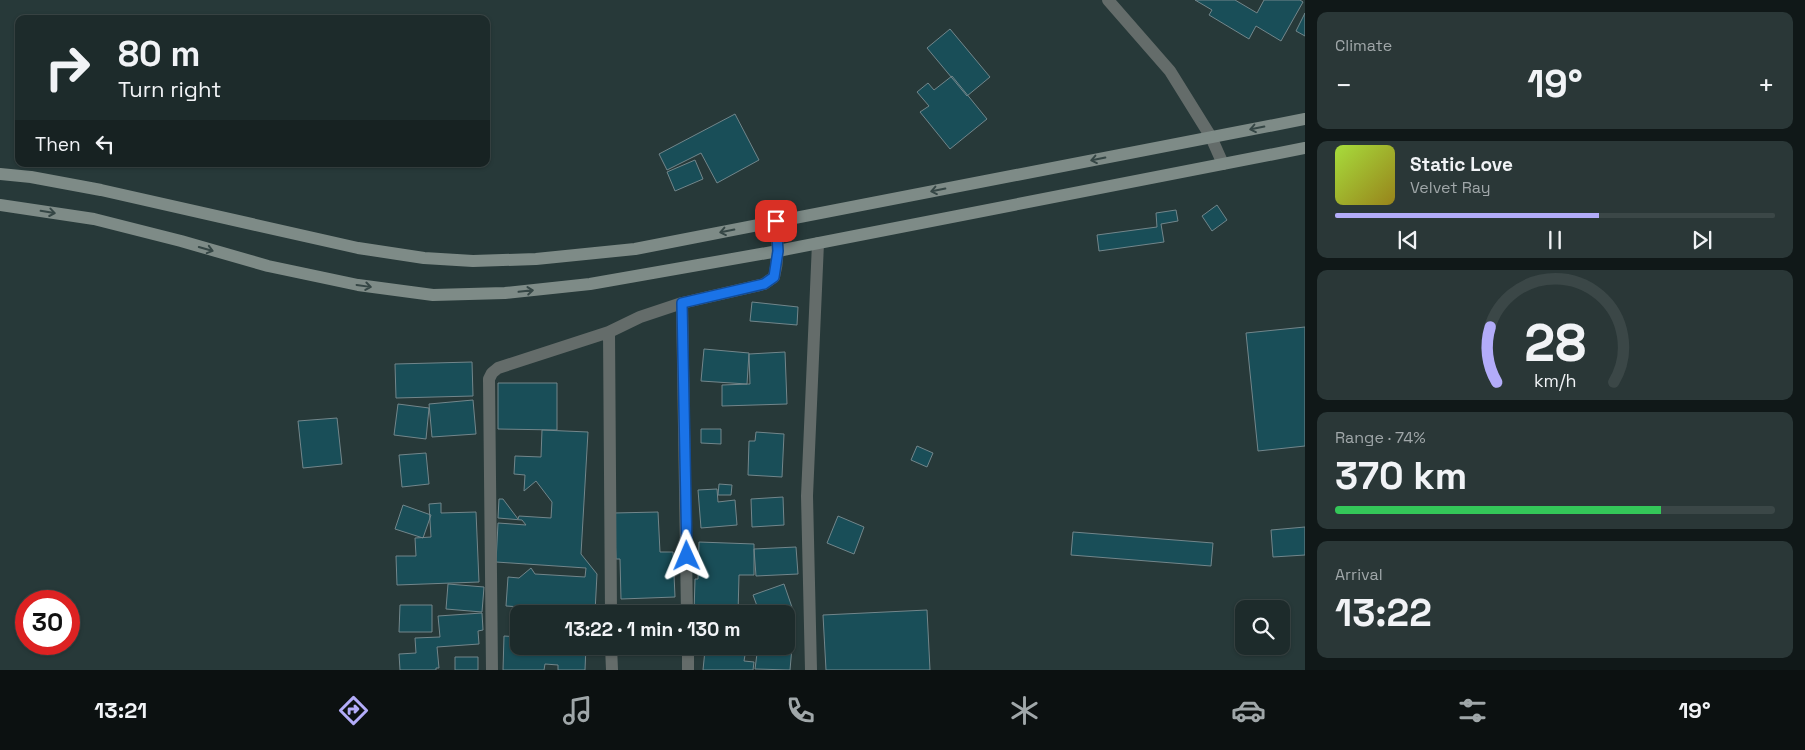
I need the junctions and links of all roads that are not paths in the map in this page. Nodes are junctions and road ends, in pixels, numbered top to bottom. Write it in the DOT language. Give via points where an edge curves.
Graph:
graph roads {
  1 [pos="1108,0"];
  2 [pos="1305,119"];
  3 [pos="1211,137"];
  4 [pos="1305,148"];
  5 [pos="1223,164"];
  6 [pos="0,174"];
  7 [pos="0,205"];
  8 [pos="776,221"];
  9 [pos="818,243"];
  10 [pos="778,251"];
  11 [pos="682,303"];
  12 [pos="609,332"];
  13 [pos="611,605"];
  14 [pos="688,605"];
  15 [pos="612,655"];
  16 [pos="688,655"];
  17 [pos="492,670"];
  18 [pos="612,670"];
  19 [pos="688,670"];
  20 [pos="810,670"];
  1 -- 3 [label="street" via="1170,71"];
  2 -- 3 [label="main road, one-way"];
  3 -- 5 [label="street"];
  3 -- 8 [label="main road, one-way"];
  4 -- 5 [label="main road"];
  5 -- 9 [label="main road"];
  8 -- 6 [label="main road, one-way" via="635,249 536,259 434,259 358,248 102,190"];
  7 -- 10 [label="main road, one-way" via="94,219 268,266 358,285 433,295 505,293 590,284"];
  8 -- 10 [label="street"];
  9 -- 10 [label="main road"];
  9 -- 20 [label="street" via="808,496"];
  10 -- 11 [label="street" via="774,277 764,284"];
  11 -- 12 [label="street"];
  11 -- 14 [label="street"];
  12 -- 13 [label="street"];
  12 -- 17 [label="street" via="498,368 489,379"];
  15 -- 18 [label="street"];
  16 -- 19 [label="street"];
}
